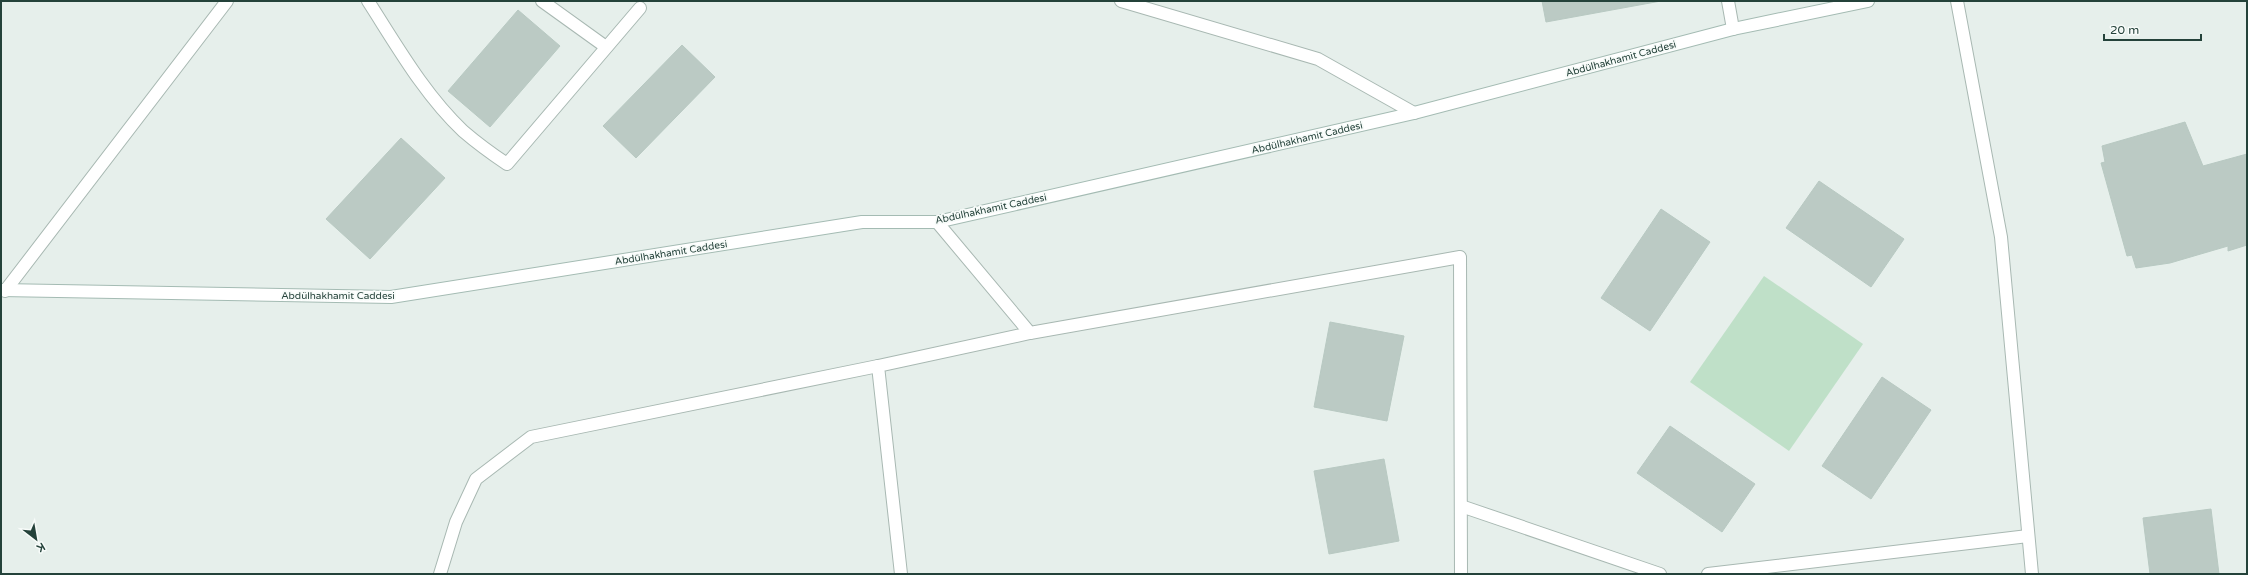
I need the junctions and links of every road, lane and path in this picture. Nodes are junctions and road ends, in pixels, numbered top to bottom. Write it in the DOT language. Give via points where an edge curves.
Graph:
graph roads {
  1 [pos="227,1"];
  2 [pos="368,1"];
  3 [pos="542,1"];
  4 [pos="1120,1"];
  5 [pos="1728,1"];
  6 [pos="1868,1"];
  7 [pos="1957,1"];
  8 [pos="640,8"];
  9 [pos="1733,29"];
  10 [pos="606,47"];
  11 [pos="1414,114"];
  12 [pos="937,222"];
  13 [pos="3,290"];
  14 [pos="1030,333"];
  15 [pos="878,366"];
  16 [pos="1461,506"];
  17 [pos="2028,536"];
  18 [pos="440,574"];
  19 [pos="901,574"];
  20 [pos="1461,574"];
  21 [pos="1660,574"];
  22 [pos="1708,574"];
  23 [pos="2032,574"];
  1 -- 13 [label="street"];
  2 -- 10 [label="street" via="415,74 439,105 464,131 507,164"];
  3 -- 10 [label="street"];
  4 -- 11 [label="street" via="1318,59"];
  5 -- 9 [label="street"];
  6 -- 9 [label="street, Abdülhakhamit Caddesi"];
  7 -- 17 [label="street" via="2000,237"];
  8 -- 10 [label="street"];
  9 -- 11 [label="street, Abdülhakhamit Caddesi"];
  11 -- 12 [label="street, Abdülhakhamit Caddesi"];
  12 -- 13 [label="street, Abdülhakhamit Caddesi" via="862,222 392,297"];
  12 -- 14 [label="street"];
  14 -- 15 [label="street"];
  14 -- 16 [label="street" via="1460,257"];
  15 -- 18 [label="street" via="531,437 476,479 456,522"];
  15 -- 19 [label="street"];
  16 -- 20 [label="street"];
  16 -- 21 [label="street"];
  17 -- 22 [label="street"];
  17 -- 23 [label="street"];
}
